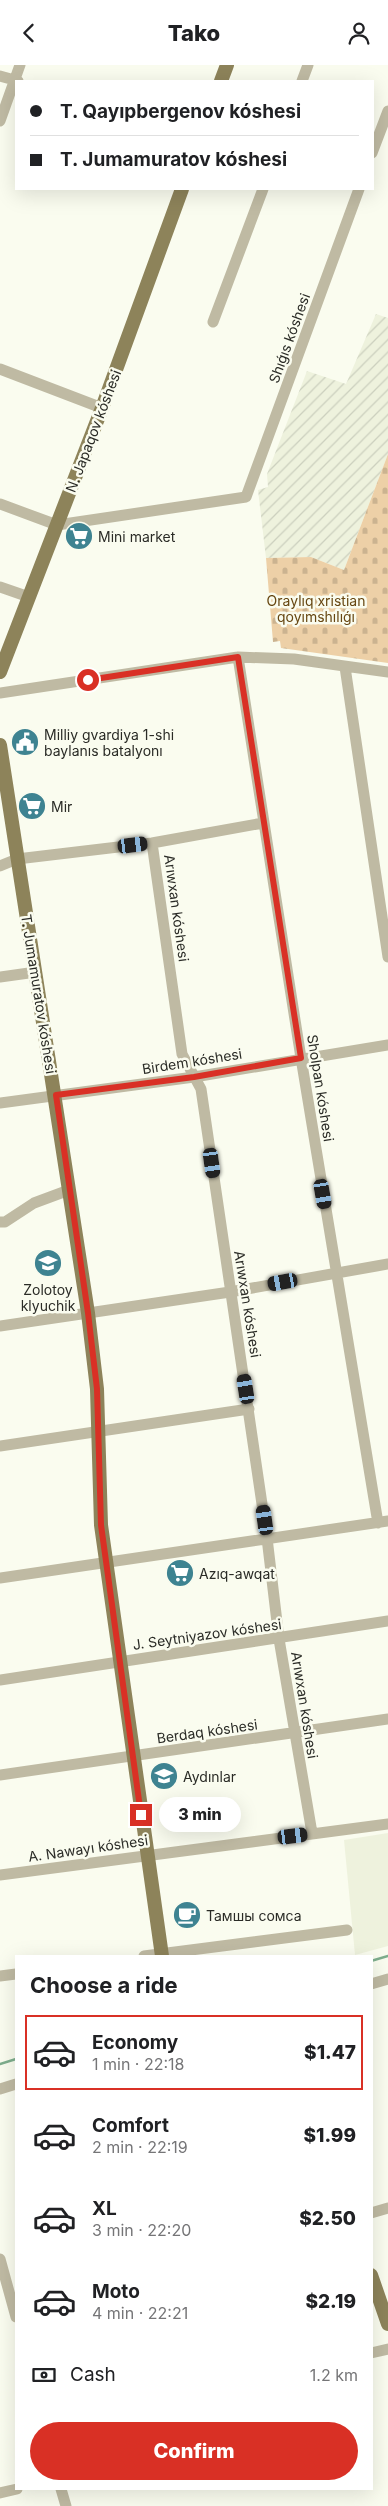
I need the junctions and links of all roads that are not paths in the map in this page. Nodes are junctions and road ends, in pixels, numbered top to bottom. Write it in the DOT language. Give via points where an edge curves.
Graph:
graph roads {
  1 [pos="20,65"];
  2 [pos="227,65"];
  3 [pos="308,65"];
  4 [pos="0,75"];
  5 [pos="16,80"];
  6 [pos="221,80"];
  7 [pos="302,80"];
  8 [pos="15,81"];
  9 [pos="15,84"];
  10 [pos="388,111"];
  11 [pos="0,121"];
  12 [pos="374,148"];
  13 [pos="182,190"];
  14 [pos="263,190"];
  15 [pos="354,190"];
  16 [pos="213,322"];
  17 [pos="0,369"];
  18 [pos="102,409"];
  19 [pos="0,504"];
  20 [pos="57,525"];
  21 [pos="0,587"];
  22 [pos="28,597"];
  23 [pos="238,657"];
  24 [pos="345,667"];
  25 [pos="0,672"];
  26 [pos="388,672"];
  27 [pos="0,693"];
  28 [pos="0,745"];
  29 [pos="263,823"];
  30 [pos="152,843"];
  31 [pos="17,859"];
  32 [pos="0,866"];
  33 [pos="388,957"];
  34 [pos="36,971"];
  35 [pos="0,977"];
  36 [pos="388,1045"];
  37 [pos="301,1058"];
  38 [pos="194,1077"];
  39 [pos="56,1095"];
  40 [pos="0,1103"];
  41 [pos="69,1190"];
  42 [pos="0,1222"];
  43 [pos="388,1264"];
  44 [pos="336,1272"];
  45 [pos="230,1291"];
  46 [pos="88,1313"];
  47 [pos="0,1326"];
  48 [pos="249,1409"];
  49 [pos="98,1432"];
  50 [pos="0,1446"];
  51 [pos="383,1522"];
  52 [pos="268,1538"];
  53 [pos="106,1563"];
  54 [pos="0,1578"];
  55 [pos="388,1621"];
  56 [pos="279,1639"];
  57 [pos="120,1661"];
  58 [pos="0,1681"];
  59 [pos="388,1719"];
  60 [pos="294,1734"];
  61 [pos="132,1757"];
  62 [pos="0,1775"];
  63 [pos="388,1824"];
  64 [pos="312,1833"];
  65 [pos="147,1855"];
  66 [pos="0,1875"];
  67 [pos="347,1929"];
  68 [pos="162,1955"];
  69 [pos="15,1973"];
  70 [pos="0,1976"];
  71 [pos="388,1979"];
  72 [pos="373,1983"];
  73 [pos="15,2084"];
  74 [pos="0,2089"];
  75 [pos="388,2208"];
  76 [pos="373,2212"];
  77 [pos="0,2259"];
  78 [pos="373,2281"];
  79 [pos="15,2313"];
  80 [pos="388,2324"];
  81 [pos="388,2349"];
  82 [pos="373,2353"];
  83 [pos="15,2489"];
  84 [pos="61,2490"];
  85 [pos="0,2493"];
  86 [pos="66,2506"];
  1 -- 5 [label="street"];
  2 -- 6 [label="main road"];
  3 -- 7 [label="street"];
  4 -- 8 [label="street"];
  9 -- 11 [label="street"];
  10 -- 12 [label="street"];
  13 -- 18 [label="main road, N. Japaqov kóshesi"];
  14 -- 16 [label="street"];
  15 -- 20 [label="street, Shıǵıs kóshesi" via="246,497"];
  17 -- 18 [label="street"];
  18 -- 20 [label="main road, N. Japaqov kóshesi"];
  19 -- 20 [label="street"];
  20 -- 22 [label="main road, N. Japaqov kóshesi"];
  21 -- 22 [label="street"];
  22 -- 25 [label="main road, N. Japaqov kóshesi"];
  23 -- 24 [label="street" via="294,659"];
  23 -- 27 [label="street"];
  23 -- 29 [label="street, Sholpan kóshesi"];
  24 -- 26 [label="street"];
  24 -- 33 [label="street"];
  28 -- 31 [label="main road, T. Jumamuratov kóshesi"];
  29 -- 30 [label="street"];
  29 -- 37 [label="street, Sholpan kóshesi"];
  30 -- 31 [label="street"];
  30 -- 38 [label="street, Arıwxan kóshesi" via="182,1054"];
  31 -- 32 [label="street"];
  31 -- 34 [label="main road, T. Jumamuratov kóshesi"];
  34 -- 35 [label="street"];
  34 -- 39 [label="main road, T. Jumamuratov kóshesi"];
  36 -- 37 [label="street, Birdem kóshesi"];
  37 -- 38 [label="street, Birdem kóshesi"];
  37 -- 44 [label="street, Sholpan kóshesi"];
  38 -- 39 [label="street, Birdem kóshesi"];
  38 -- 45 [label="street, Arıwxan kóshesi" via="201,1089"];
  39 -- 40 [label="street, Birdem kóshesi"];
  39 -- 41 [label="main road, T. Jumamuratov kóshesi"];
  41 -- 42 [label="street" via="34,1203"];
  41 -- 46 [label="main road, T. Jumamuratov kóshesi"];
  43 -- 44 [label="street"];
  44 -- 45 [label="street"];
  44 -- 51 [label="street, Sholpan kóshesi"];
  45 -- 46 [label="street"];
  45 -- 48 [label="street, Arıwxan kóshesi"];
  46 -- 47 [label="street"];
  46 -- 49 [label="main road, T. Jumamuratov kóshesi" via="97,1389"];
  48 -- 49 [label="street"];
  48 -- 52 [label="street, Arıwxan kóshesi"];
  49 -- 50 [label="street"];
  49 -- 53 [label="main road, T. Jumamuratov kóshesi" via="101,1525"];
  51 -- 52 [label="street"];
  52 -- 53 [label="street"];
  52 -- 56 [label="street, Arıwxan kóshesi"];
  53 -- 54 [label="street"];
  53 -- 57 [label="main road, T. Jumamuratov kóshesi"];
  55 -- 56 [label="street, J. Seytniyazov kóshesi"];
  56 -- 57 [label="street, J. Seytniyazov kóshesi"];
  56 -- 60 [label="street, Arıwxan kóshesi"];
  57 -- 58 [label="street, J. Seytniyazov kóshesi"];
  57 -- 61 [label="main road, T. Jumamuratov kóshesi"];
  59 -- 60 [label="street, Berdaq kóshesi"];
  60 -- 61 [label="street, Berdaq kóshesi"];
  60 -- 64 [label="street, Arıwxan kóshesi"];
  61 -- 62 [label="street, Berdaq kóshesi"];
  61 -- 65 [label="main road, T. Jumamuratov kóshesi"];
  63 -- 64 [label="street, A. Nawayı kóshesi"];
  64 -- 65 [label="street, A. Nawayı kóshesi"];
  65 -- 66 [label="street, A. Nawayı kóshesi"];
  65 -- 68 [label="main road, T. Jumamuratov kóshesi"];
  67 -- 68 [label="street"];
  69 -- 70 [label="street"];
  71 -- 72 [label="street"];
  73 -- 74 [label="street"];
  75 -- 76 [label="street"];
  77 -- 79 [label="street"];
  78 -- 80 [label="main road"];
  81 -- 82 [label="street"];
  83 -- 85 [label="street"];
  84 -- 86 [label="street"];
}
